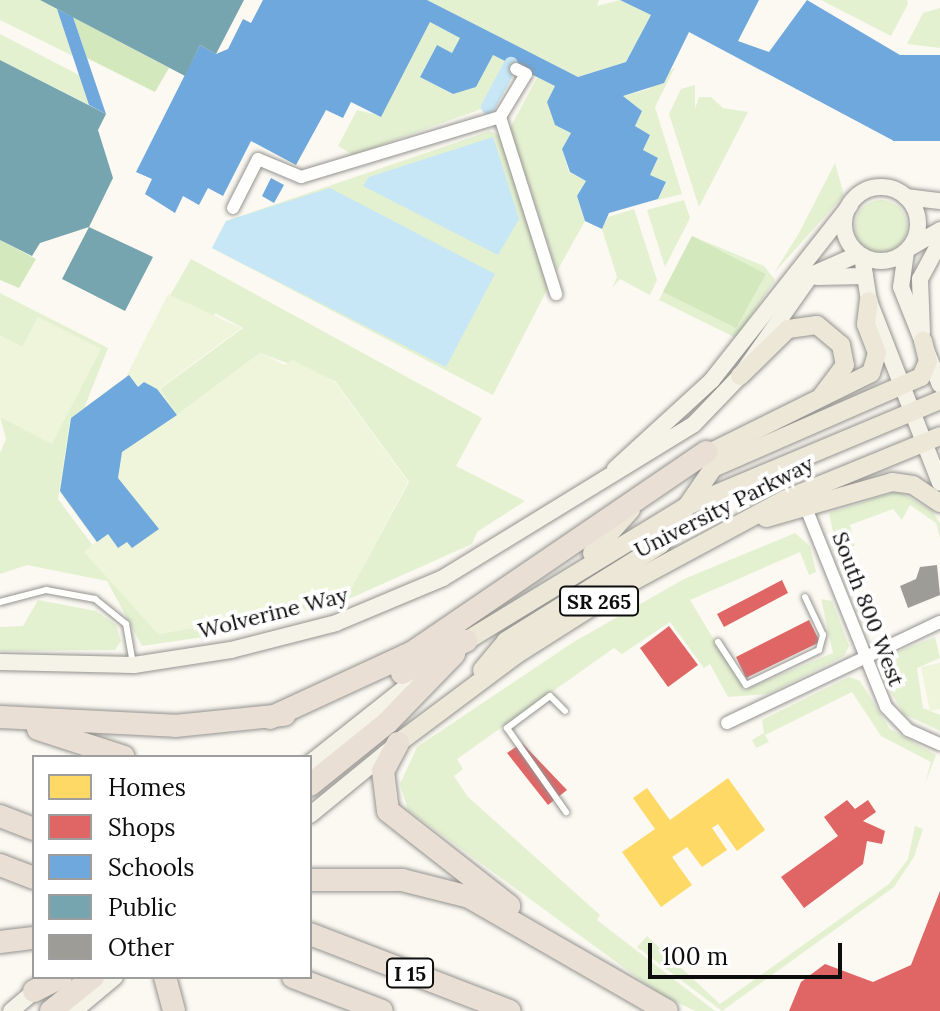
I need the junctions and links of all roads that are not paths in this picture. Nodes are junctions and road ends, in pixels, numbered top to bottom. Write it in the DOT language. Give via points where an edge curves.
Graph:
graph roads {
  1 [pos="516,69"];
  2 [pos="500,117"];
  3 [pos="905,196"];
  4 [pos="940,201"];
  5 [pos="850,205"];
  6 [pos="233,208"];
  7 [pos="940,230"];
  8 [pos="940,242"];
  9 [pos="908,250"];
  10 [pos="860,255"];
  11 [pos="865,276"];
  12 [pos="805,282"];
  13 [pos="556,294"];
  14 [pos="869,301"];
  15 [pos="932,344"];
  16 [pos="740,376"];
  17 [pos="940,385"];
  18 [pos="902,387"];
  19 [pos="940,400"];
  20 [pos="801,409"];
  21 [pos="912,411"];
  22 [pos="932,439"];
  23 [pos="706,452"];
  24 [pos="615,469"];
  25 [pos="940,483"];
  26 [pos="940,503"];
  27 [pos="687,506"];
  28 [pos="806,508"];
  29 [pos="736,525"];
  30 [pos="581,566"];
  31 [pos="805,597"];
  32 [pos="0,602"];
  33 [pos="940,622"];
  34 [pos="466,641"];
  35 [pos="718,642"];
  36 [pos="864,656"];
  37 [pos="0,662"];
  38 [pos="134,665"];
  39 [pos="468,688"];
  40 [pos="565,711"];
  41 [pos="0,718"];
  42 [pos="270,718"];
  43 [pos="727,723"];
  44 [pos="398,743"];
  45 [pos="940,744"];
  46 [pos="118,755"];
  47 [pos="312,761"];
  48 [pos="312,783"];
  49 [pos="566,812"];
  50 [pos="312,813"];
  51 [pos="0,816"];
  52 [pos="32,828"];
  53 [pos="0,865"];
  54 [pos="32,877"];
  55 [pos="312,880"];
  56 [pos="541,932"];
  57 [pos="312,935"];
  58 [pos="32,938"];
  59 [pos="0,942"];
  60 [pos="91,979"];
  61 [pos="113,979"];
  62 [pos="166,979"];
  63 [pos="298,979"];
  64 [pos="43,984"];
  65 [pos="11,1011"];
  66 [pos="51,1011"];
  67 [pos="74,1011"];
  68 [pos="174,1011"];
  69 [pos="382,1011"];
  70 [pos="510,1011"];
  71 [pos="667,1011"];
  1 -- 2 [label="street" via="526,74"];
  2 -- 6 [label="street" via="301,177 258,159"];
  2 -- 13 [label="street"];
  3 -- 4 [label="main road"];
  3 -- 5 [label="main road" via="879,187"];
  3 -- 9 [label="main road" via="919,226"];
  5 -- 10 [label="main road" via="844,229"];
  5 -- 24 [label="main road, Wolverine Way" via="712,380"];
  7 -- 9 [label="main road"];
  8 -- 15 [label="main road" via="920,279"];
  9 -- 10 [label="main road" via="884,262"];
  9 -- 15 [label="main road" via="901,287"];
  10 -- 11 [label="main road"];
  10 -- 12 [label="main road, Wolverine Way" via="827,263"];
  11 -- 12 [label="main road" via="841,271"];
  11 -- 14 [label="main road"];
  12 -- 16 [label="main road, Wolverine Way"];
  14 -- 18 [label="main road"];
  14 -- 20 [label="main road" via="875,369 845,392"];
  15 -- 17 [label="main road"];
  15 -- 18 [label="main road" via="926,372"];
  16 -- 20 [label="main road" via="791,327 827,330 841,345 845,365 833,388"];
  16 -- 24 [label="main road, Wolverine Way" via="667,444"];
  18 -- 21 [label="main road"];
  18 -- 27 [label="main road" via="725,461 705,476"];
  19 -- 21 [label="main road, SR 265"];
  20 -- 23 [label="main road"];
  21 -- 22 [label="main road"];
  21 -- 27 [label="main road, University Parkway / SR 265"];
  22 -- 25 [label="main road"];
  22 -- 29 [label="main road, University Parkway / SR 265"];
  23 -- 30 [label="main road" via="642,499"];
  23 -- 42 [label="highway" via="413,652"];
  24 -- 38 [label="main road, Wolverine Way" via="443,578 357,616 231,650"];
  26 -- 28 [label="main road" via="913,485 892,482"];
  27 -- 30 [label="main road, University Parkway / SR 265"];
  27 -- 39 [label="main road" via="661,544 506,641"];
  28 -- 29 [label="main road"];
  28 -- 36 [label="street, South 800 West"];
  29 -- 39 [label="main road, University Parkway / SR 265" via="611,594"];
  30 -- 34 [label="main road, University Parkway / SR 265"];
  31 -- 35 [label="lane" via="823,635 819,650 746,685"];
  32 -- 38 [label="lane" via="46,590 95,599 126,624"];
  33 -- 36 [label="street"];
  34 -- 42 [label="highway" via="361,692"];
  34 -- 47 [label="main road, University Parkway / SR 265"];
  34 -- 48 [label="highway" via="388,722"];
  36 -- 43 [label="street"];
  36 -- 45 [label="street, South 800 West" via="891,716"];
  37 -- 38 [label="main road, Wolverine Way"];
  39 -- 44 [label="main road, University Parkway / SR 265"];
  40 -- 49 [label="lane" via="550,696 507,728"];
  41 -- 42 [label="highway" via="175,726"];
  41 -- 46 [label="highway"];
  44 -- 50 [label="main road, University Parkway / SR 265"];
  44 -- 56 [label="highway" via="383,771 388,811"];
  51 -- 52 [label="highway"];
  53 -- 54 [label="highway"];
  55 -- 56 [label="highway" via="402,880 469,897"];
  56 -- 71 [label="highway"];
  57 -- 70 [label="highway, I 15"];
  58 -- 59 [label="highway"];
  60 -- 66 [label="highway"];
  61 -- 67 [label="main road"];
  62 -- 68 [label="highway"];
  63 -- 69 [label="highway, I 15"];
  64 -- 65 [label="main road"];
}
